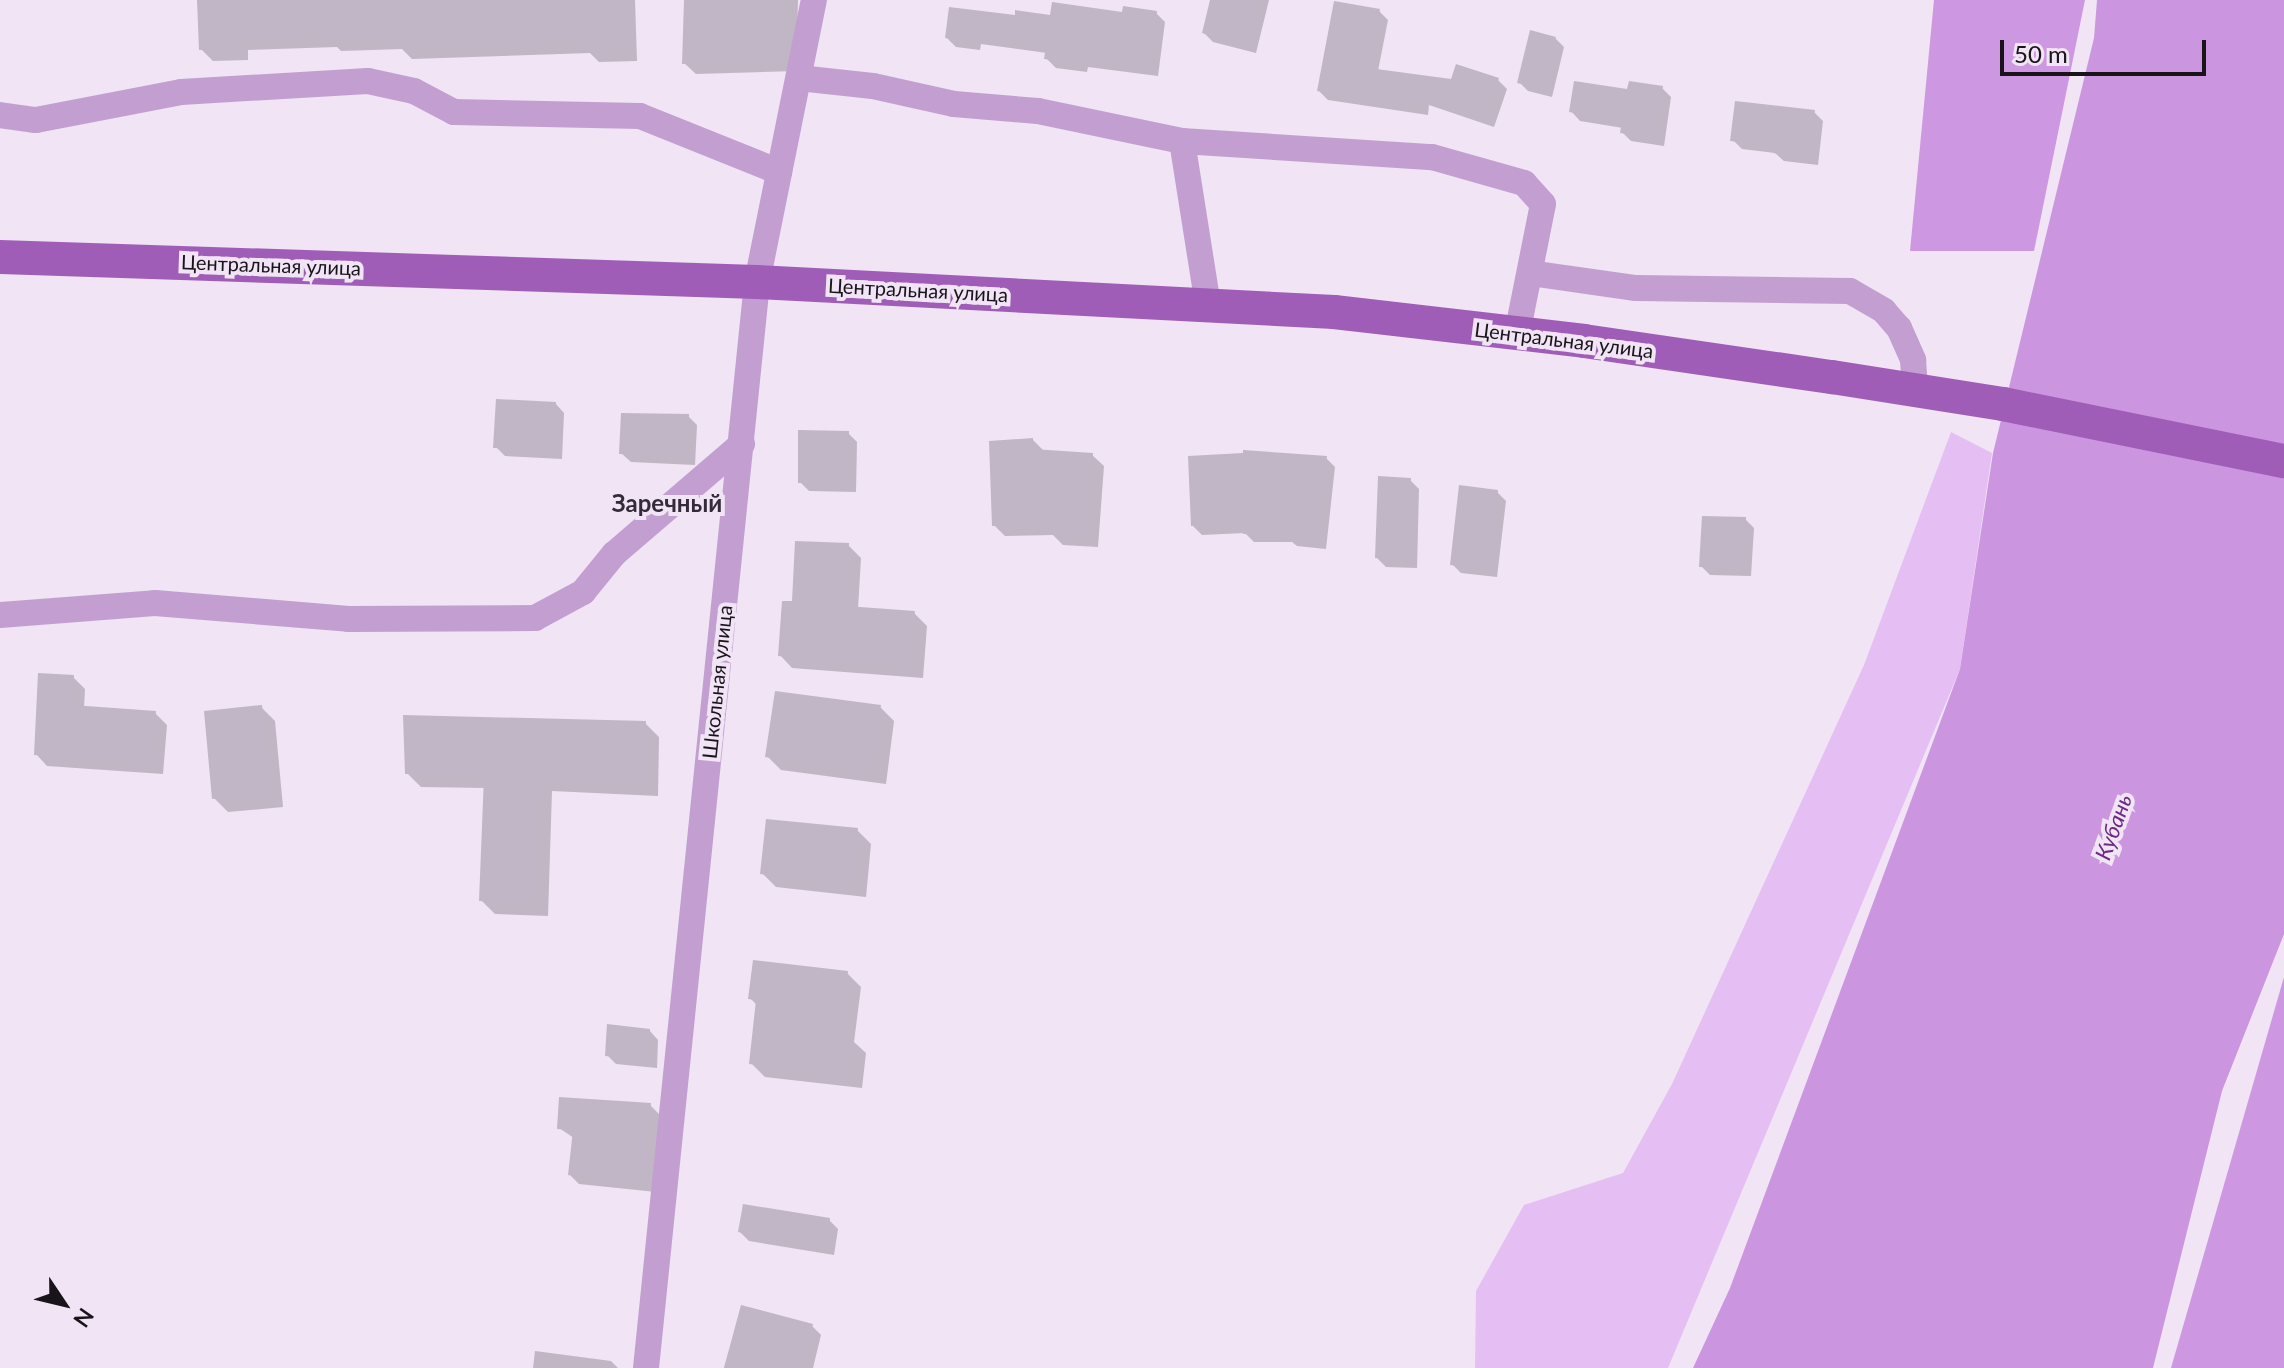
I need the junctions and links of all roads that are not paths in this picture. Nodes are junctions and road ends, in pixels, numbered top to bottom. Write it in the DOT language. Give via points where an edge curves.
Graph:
graph roads {
  1 [pos="814,0"];
  2 [pos="799,78"];
  3 [pos="0,115"];
  4 [pos="1182,141"];
  5 [pos="779,172"];
  6 [pos="0,257"];
  7 [pos="1530,273"];
  8 [pos="757,282"];
  9 [pos="1208,305"];
  10 [pos="1517,334"];
  11 [pos="1915,390"];
  12 [pos="742,444"];
  13 [pos="2284,461"];
  14 [pos="0,615"];
  15 [pos="646,1368"];
  1 -- 2 [label="street, Школьная улица"];
  2 -- 4 [label="street" via="873,86 954,104 1038,111"];
  2 -- 5 [label="street, Школьная улица"];
  3 -- 5 [label="street" via="36,120 181,92 368,81 414,91 454,112 640,116"];
  4 -- 7 [label="street" via="1432,157 1524,183 1543,204"];
  4 -- 9 [label="street"];
  5 -- 8 [label="street, Школьная улица"];
  6 -- 8 [label="main road, Центральная улица"];
  7 -- 10 [label="street"];
  7 -- 11 [label="street" via="1636,288 1850,291 1884,311 1899,328 1913,360"];
  8 -- 9 [label="main road, Центральная улица"];
  8 -- 12 [label="street, Школьная улица"];
  9 -- 10 [label="main road, Центральная улица" via="1334,312"];
  10 -- 11 [label="main road, Центральная улица"];
  11 -- 13 [label="main road, Центральная улица"];
  12 -- 14 [label="street" via="614,554 583,592 535,618 348,619 155,603"];
  12 -- 15 [label="street, Школьная улица"];
}
